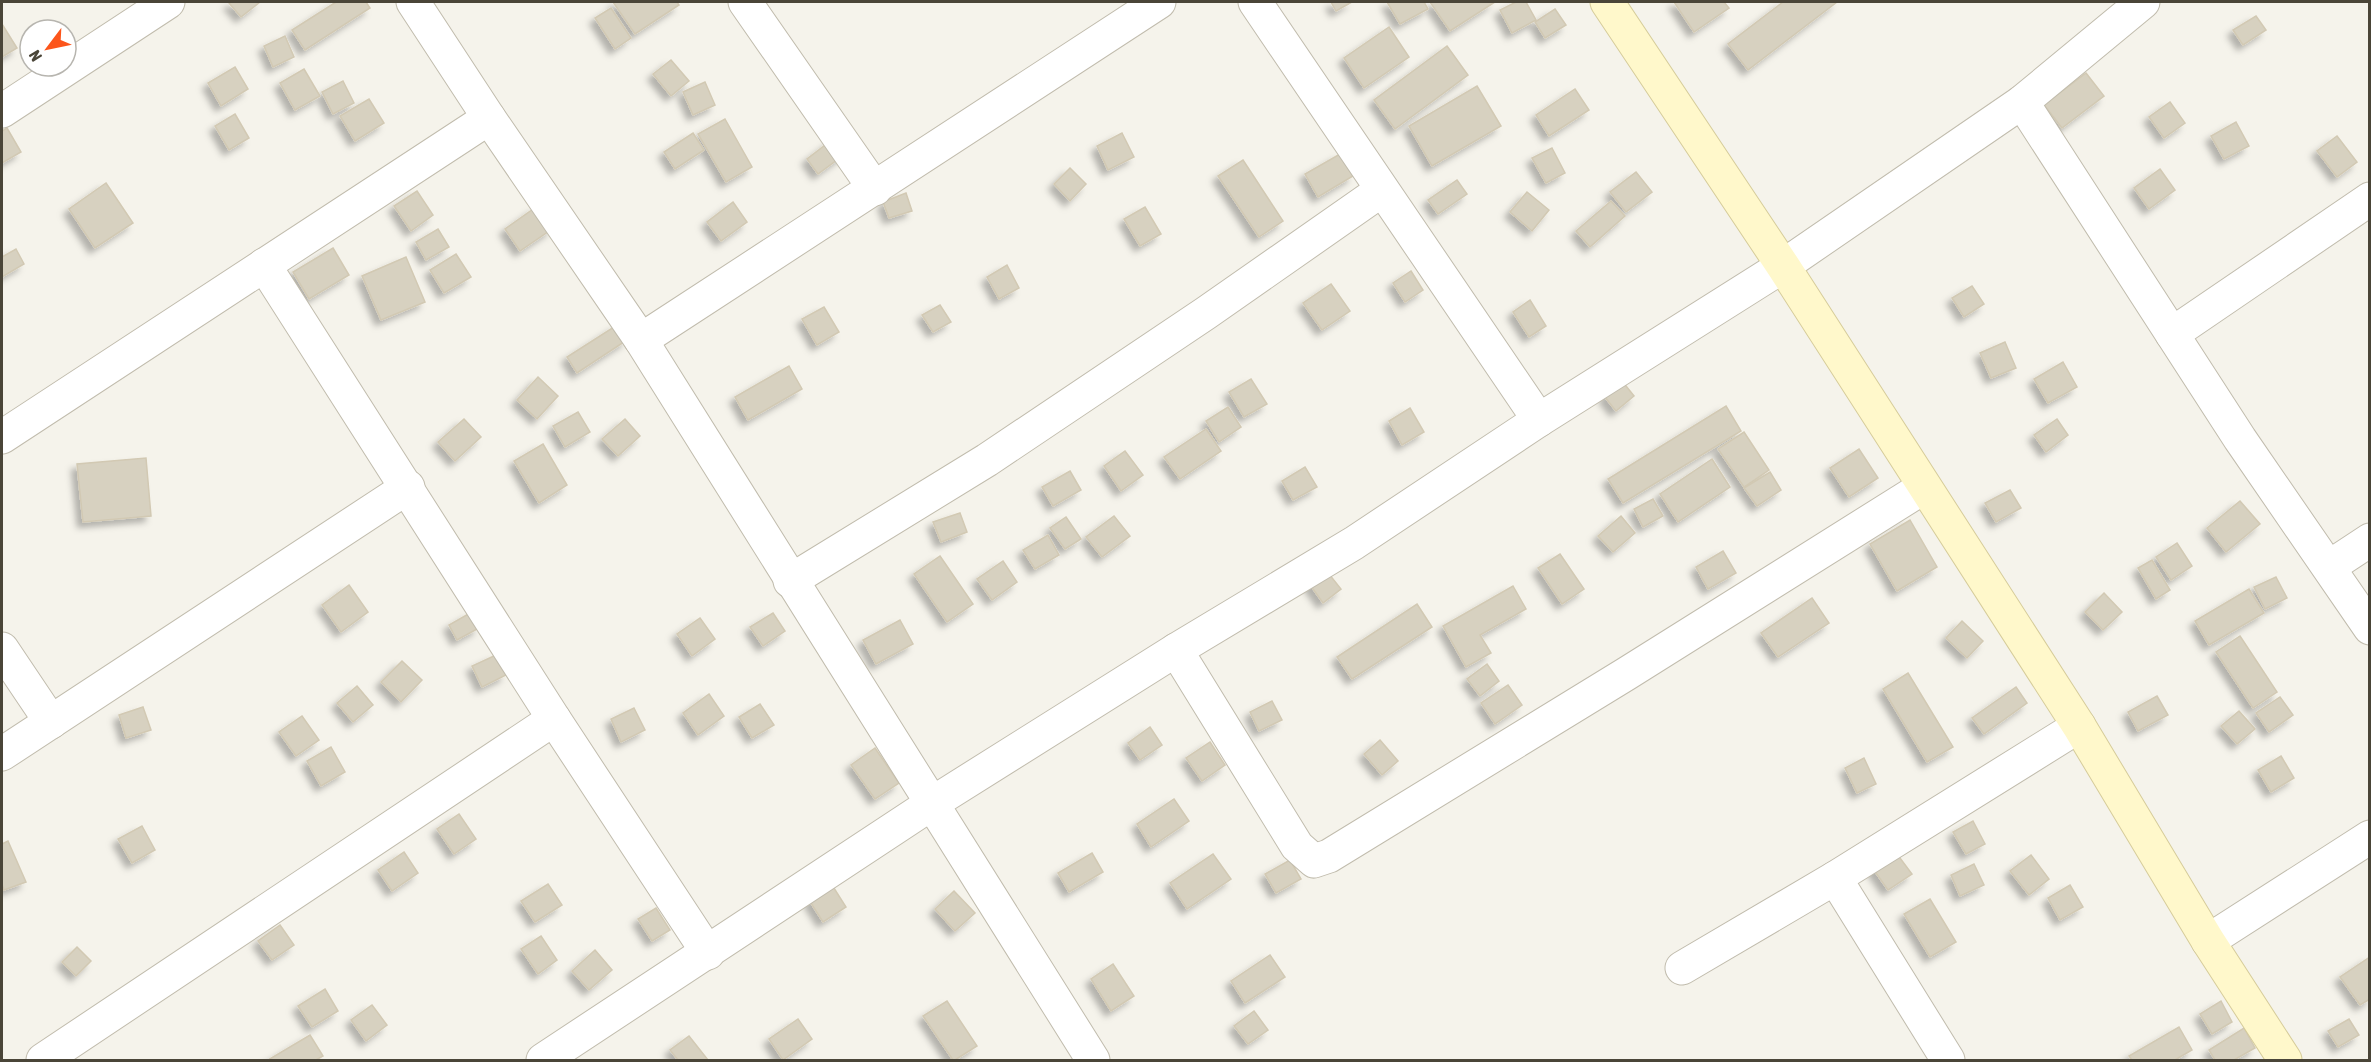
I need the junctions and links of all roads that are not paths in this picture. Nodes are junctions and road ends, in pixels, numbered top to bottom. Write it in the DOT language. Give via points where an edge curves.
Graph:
graph roads {
  1 [pos="168,2"];
  2 [pos="413,2"];
  3 [pos="745,2"];
  4 [pos="1159,2"];
  5 [pos="1254,2"];
  6 [pos="1607,2"];
  7 [pos="2143,2"];
  8 [pos="2022,102"];
  9 [pos="2,111"];
  10 [pos="489,118"];
  11 [pos="875,189"];
  12 [pos="1382,190"];
  13 [pos="2370,200"];
  14 [pos="264,265"];
  15 [pos="1783,266"];
  16 [pos="2172,334"];
  17 [pos="641,340"];
  18 [pos="1539,420"];
  19 [pos="2,436"];
  20 [pos="408,487"];
  21 [pos="1924,487"];
  22 [pos="2370,540"];
  23 [pos="2329,567"];
  24 [pos="790,581"];
  25 [pos="2370,628"];
  26 [pos="2,649"];
  27 [pos="1176,650"];
  28 [pos="554,719"];
  29 [pos="51,722"];
  30 [pos="2079,726"];
  31 [pos="2,754"];
  32 [pos="931,804"];
  33 [pos="2370,837"];
  34 [pos="1835,878"];
  35 [pos="2208,941"];
  36 [pos="708,953"];
  37 [pos="1682,968"];
  38 [pos="1079,1056"];
  39 [pos="43,1060"];
  40 [pos="543,1060"];
  41 [pos="1948,1060"];
  42 [pos="2285,1060"];
  1 -- 9 [label="street"];
  2 -- 10 [label="street"];
  3 -- 11 [label="street"];
  4 -- 11 [label="street"];
  5 -- 12 [label="street"];
  6 -- 15 [label="street"];
  7 -- 8 [label="street"];
  8 -- 15 [label="street"];
  8 -- 16 [label="street"];
  10 -- 14 [label="street"];
  10 -- 17 [label="street"];
  11 -- 17 [label="street"];
  12 -- 18 [label="street"];
  12 -- 24 [label="street" via="987,460"];
  13 -- 16 [label="street"];
  14 -- 19 [label="street"];
  14 -- 20 [label="street"];
  15 -- 18 [label="street"];
  15 -- 21 [label="street"];
  16 -- 23 [label="street"];
  17 -- 24 [label="street"];
  18 -- 27 [label="street" via="1354,543"];
  20 -- 28 [label="street"];
  20 -- 29 [label="street"];
  21 -- 27 [label="street" via="1369,832 1314,861 1297,846"];
  21 -- 30 [label="street"];
  22 -- 23 [label="street"];
  23 -- 25 [label="street"];
  24 -- 32 [label="street"];
  26 -- 29 [label="street"];
  27 -- 32 [label="street"];
  28 -- 36 [label="street"];
  28 -- 39 [label="street"];
  29 -- 31 [label="street"];
  30 -- 34 [label="street"];
  30 -- 35 [label="street"];
  32 -- 36 [label="street"];
  32 -- 38 [label="street"];
  33 -- 35 [label="street"];
  34 -- 37 [label="street"];
  34 -- 41 [label="street"];
  35 -- 42 [label="street"];
  36 -- 40 [label="street"];
}
